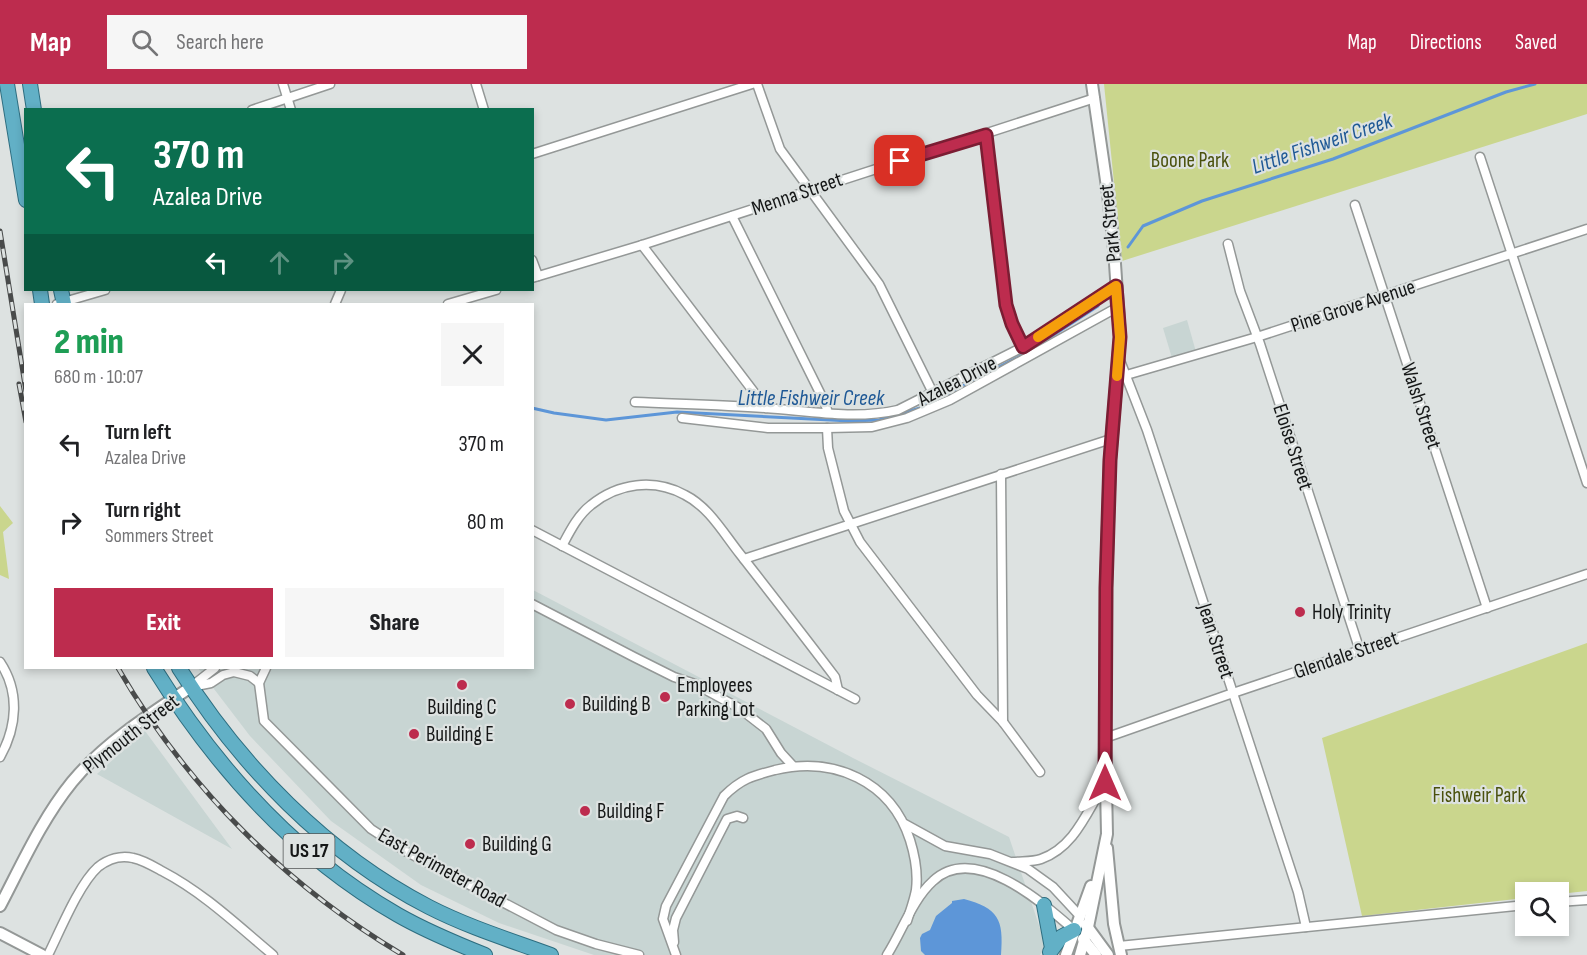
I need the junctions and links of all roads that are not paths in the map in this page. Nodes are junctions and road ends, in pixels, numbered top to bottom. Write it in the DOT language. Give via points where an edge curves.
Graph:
graph roads {
  1 [pos="7,84"];
  2 [pos="30,84"];
  3 [pos="283,84"];
  4 [pos="330,84"];
  5 [pos="476,84"];
  6 [pos="752,84"];
  7 [pos="757,84"];
  8 [pos="1092,84"];
  9 [pos="288,98"];
  10 [pos="1095,98"];
  11 [pos="34,108"];
  12 [pos="258,108"];
  13 [pos="290,108"];
  14 [pos="483,108"];
  15 [pos="986,135"];
  16 [pos="534,153"];
  17 [pos="1480,157"];
  18 [pos="24,182"];
  19 [pos="809,190"];
  20 [pos="1355,205"];
  21 [pos="732,216"];
  22 [pos="1587,229"];
  23 [pos="1228,244"];
  24 [pos="642,245"];
  25 [pos="1511,253"];
  26 [pos="535,277"];
  27 [pos="1116,286"];
  28 [pos="101,291"];
  29 [pos="493,291"];
  30 [pos="1384,295"];
  31 [pos="61,300"];
  32 [pos="451,303"];
  33 [pos="1118,307"];
  34 [pos="1257,337"];
  35 [pos="1023,347"];
  36 [pos="1121,376"];
  37 [pos="933,393"];
  38 [pos="635,402"];
  39 [pos="766,408"];
  40 [pos="828,413"];
  41 [pos="682,418"];
  42 [pos="828,428"];
  43 [pos="1111,439"];
  44 [pos="1001,474"];
  45 [pos="1587,483"];
  46 [pos="849,524"];
  47 [pos="534,531"];
  48 [pos="562,546"];
  49 [pos="744,559"];
  50 [pos="1587,574"];
  51 [pos="534,605"];
  52 [pos="1487,608"];
  53 [pos="1360,651"];
  54 [pos="0,662"];
  55 [pos="155,669"];
  56 [pos="180,669"];
  57 [pos="214,669"];
  58 [pos="266,669"];
  59 [pos="259,683"];
  60 [pos="192,687"];
  61 [pos="838,690"];
  62 [pos="1233,693"];
  63 [pos="173,699"];
  64 [pos="855,699"];
  65 [pos="1003,722"];
  66 [pos="1105,738"];
  67 [pos="0,757"];
  68 [pos="793,766"];
  69 [pos="1040,772"];
  70 [pos="1105,783"];
  71 [pos="743,818"];
  72 [pos="905,824"];
  73 [pos="1107,834"];
  74 [pos="1013,862"];
  75 [pos="1099,866"];
  76 [pos="1587,900"];
  77 [pos="1569,901"];
  78 [pos="1044,904"];
  79 [pos="0,906"];
  80 [pos="1515,906"];
  81 [pos="1080,915"];
  82 [pos="907,921"];
  83 [pos="418,926"];
  84 [pos="1088,927"];
  85 [pos="1306,927"];
  86 [pos="1074,930"];
  87 [pos="0,933"];
  88 [pos="1085,941"];
  89 [pos="1120,951"];
  90 [pos="675,952"];
  91 [pos="1050,952"];
  92 [pos="42,955"];
  93 [pos="48,955"];
  94 [pos="273,955"];
  95 [pos="467,955"];
  96 [pos="485,955"];
  97 [pos="551,955"];
  98 [pos="639,955"];
  99 [pos="887,955"];
  100 [pos="1066,955"];
  101 [pos="1080,955"];
  102 [pos="1096,955"];
  103 [pos="1108,955"];
  1 -- 18 [label="highway"];
  2 -- 11 [label="highway"];
  3 -- 9 [label="street"];
  4 -- 9 [label="street"];
  5 -- 14 [label="street"];
  6 -- 16 [label="street"];
  7 -- 19 [label="street" via="780,148"];
  8 -- 10 [label="street, Park Street"];
  9 -- 12 [label="street"];
  9 -- 13 [label="street"];
  10 -- 15 [label="street, Menna Street"];
  10 -- 27 [label="street, Park Street"];
  15 -- 19 [label="street, Menna Street"];
  15 -- 35 [label="street" via="1006,305"];
  17 -- 25 [label="street"];
  19 -- 21 [label="street, Menna Street"];
  19 -- 37 [label="street" via="879,284"];
  20 -- 30 [label="street, Walsh Street"];
  21 -- 24 [label="street, Menna Street"];
  21 -- 40 [label="street" via="788,324"];
  22 -- 25 [label="street, Pine Grove Avenue"];
  23 -- 34 [label="street, Eloise Street"];
  24 -- 26 [label="street, Menna Street"];
  24 -- 39 [label="street"];
  25 -- 30 [label="street, Pine Grove Avenue"];
  25 -- 45 [label="street"];
  27 -- 33 [label="street, Park Street"];
  27 -- 35 [label="street, Azalea Drive"];
  28 -- 31 [label="street"];
  29 -- 32 [label="street"];
  30 -- 34 [label="street, Pine Grove Avenue"];
  30 -- 52 [label="street, Walsh Street"];
  33 -- 36 [label="street, Park Street"];
  33 -- 42 [label="street, Azalea Drive" via="939,405 872,427"];
  34 -- 36 [label="street, Pine Grove Avenue"];
  34 -- 53 [label="street, Eloise Street"];
  35 -- 37 [label="street, Azalea Drive"];
  36 -- 43 [label="street, Park Street"];
  36 -- 62 [label="street, Jean Street" via="1147,430"];
  37 -- 40 [label="street, Azalea Drive" via="898,410 876,415"];
  38 -- 39 [label="street, Azalea Drive"];
  39 -- 40 [label="street, Azalea Drive"];
  41 -- 42 [label="street, Azalea Drive" via="768,428"];
  42 -- 46 [label="street" via="828,448"];
  43 -- 44 [label="street"];
  43 -- 66 [label="street, Park Street"];
  44 -- 46 [label="street"];
  44 -- 65 [label="street"];
  46 -- 49 [label="street"];
  46 -- 65 [label="street" via="970,685"];
  47 -- 48 [label="street"];
  48 -- 49 [label="street" via="580,517 604,496 628,486 654,485 686,495 699,504"];
  48 -- 61 [label="street"];
  49 -- 61 [label="street" via="835,677"];
  50 -- 52 [label="street, Glendale Street"];
  51 -- 68 [label="street" via="739,708 766,729"];
  52 -- 53 [label="street, Glendale Street"];
  53 -- 62 [label="street, Glendale Street"];
  54 -- 67 [label="street" via="10,682 14,705 12,728"];
  55 -- 63 [label="highway, US 17"];
  56 -- 60 [label="highway, US 17"];
  57 -- 60 [label="street"];
  58 -- 59 [label="street"];
  59 -- 60 [label="street" via="234,672"];
  59 -- 98 [label="street, East Perimeter Road" via="264,721 351,810 390,843 556,930"];
  60 -- 63 [label="street, Plymouth Street"];
  60 -- 97 [label="highway, US 17" via="271,786 359,864 429,907"];
  61 -- 64 [label="street"];
  62 -- 66 [label="street, Glendale Street"];
  62 -- 85 [label="street, Jean Street"];
  63 -- 79 [label="street, Plymouth Street" via="100,753 74,780 42,827"];
  63 -- 83 [label="highway, US 17" via="222,765 295,839 369,897"];
  65 -- 69 [label="street"];
  66 -- 70 [label="street, Park Street"];
  68 -- 72 [label="street" via="833,769 857,776 882,794"];
  68 -- 90 [label="street" via="749,776 724,796 666,906 663,919"];
  70 -- 73 [label="street, Park Street"];
  70 -- 74 [label="street" via="1064,846 1039,860"];
  71 -- 90 [label="street" via="727,819 676,918"];
  72 -- 74 [label="street" via="945,846"];
  72 -- 82 [label="street" via="916,872 914,900"];
  73 -- 75 [label="street, Park Street"];
  73 -- 89 [label="street" via="1109,882"];
  74 -- 81 [label="street" via="1053,887"];
  75 -- 81 [label="street, Park Street"];
  75 -- 84 [label="street, Park Street"];
  76 -- 77 [label="street"];
  78 -- 82 [label="street" via="985,871 958,870 933,881"];
  78 -- 86 [label="street"];
  78 -- 91 [label="highway"];
  80 -- 85 [label="street"];
  81 -- 84 [label="street"];
  81 -- 86 [label="street, Park Street"];
  82 -- 99 [label="street"];
  83 -- 95 [label="highway"];
  83 -- 96 [label="highway, US 17"];
  84 -- 88 [label="street, Park Street"];
  84 -- 103 [label="street"];
  85 -- 89 [label="street"];
  86 -- 88 [label="street"];
  86 -- 91 [label="highway" via="1061,937"];
  86 -- 100 [label="street, Park Street"];
  87 -- 92 [label="street"];
  88 -- 101 [label="street, Park Street"];
  88 -- 102 [label="street"];
  93 -- 94 [label="street" via="93,872 121,857 144,861 178,879"];
}
